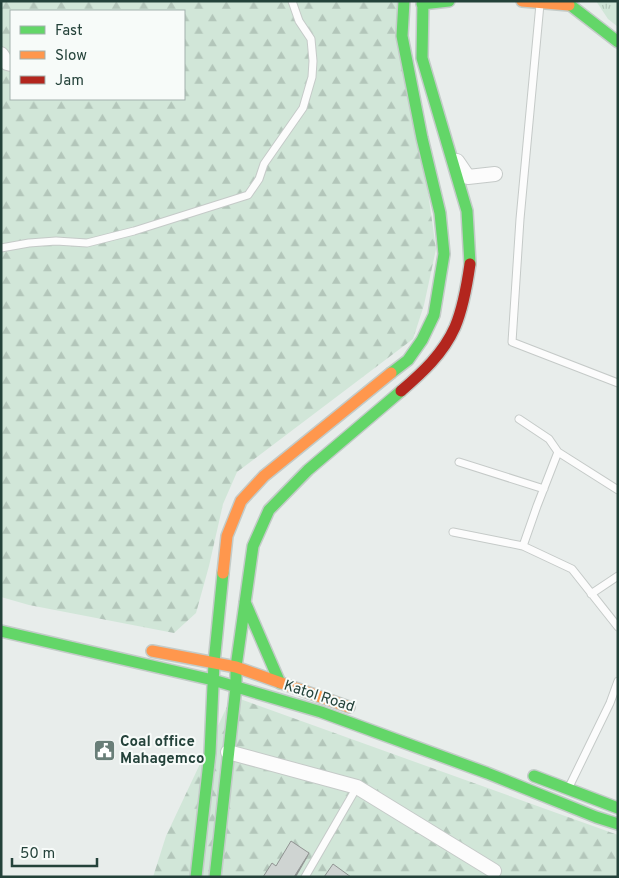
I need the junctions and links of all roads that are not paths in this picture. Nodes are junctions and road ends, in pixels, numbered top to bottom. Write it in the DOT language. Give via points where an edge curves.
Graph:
graph roads {
  1 [pos="292,1"];
  2 [pos="404,1"];
  3 [pos="449,1"];
  4 [pos="522,1"];
  5 [pos="423,3"];
  6 [pos="567,3"];
  7 [pos="540,4"];
  8 [pos="618,42"];
  9 [pos="1,54"];
  10 [pos="10,64"];
  11 [pos="449,149"];
  12 [pos="496,174"];
  13 [pos="1,248"];
  14 [pos="618,383"];
  15 [pos="519,418"];
  16 [pos="558,452"];
  17 [pos="459,462"];
  18 [pos="544,489"];
  19 [pos="618,490"];
  20 [pos="453,532"];
  21 [pos="524,546"];
  22 [pos="618,576"];
  23 [pos="591,594"];
  24 [pos="245,602"];
  25 [pos="28,625"];
  26 [pos="618,627"];
  27 [pos="1,631"];
  28 [pos="91,640"];
  29 [pos="138,649"];
  30 [pos="214,663"];
  31 [pos="236,667"];
  32 [pos="214,680"];
  33 [pos="280,682"];
  34 [pos="618,682"];
  35 [pos="236,686"];
  36 [pos="616,693"];
  37 [pos="361,711"];
  38 [pos="228,752"];
  39 [pos="525,772"];
  40 [pos="357,787"];
  41 [pos="568,789"];
  42 [pos="618,808"];
  43 [pos="618,824"];
  44 [pos="494,871"];
  45 [pos="196,877"];
  46 [pos="215,877"];
  47 [pos="305,877"];
  1 -- 13 [label="lane" via="299,21 311,39 312,77 303,108 264,164 248,195 88,243 56,241"];
  2 -- 30 [label="main road" via="402,36 440,213 444,254 434,315 408,360 264,476 241,501 228,536"];
  3 -- 5 [label="main road"];
  4 -- 7 [label="main road"];
  5 -- 11 [label="main road" via="422,58"];
  6 -- 7 [label="main road"];
  6 -- 8 [label="main road"];
  7 -- 14 [label="lane" via="512,342"];
  9 -- 10 [label="street"];
  11 -- 12 [label="street" via="468,177"];
  11 -- 24 [label="main road" via="467,211 471,260 455,327 439,354 422,373 308,470 269,510 254,546"];
  15 -- 16 [label="lane" via="549,439"];
  16 -- 18 [label="lane"];
  16 -- 19 [label="lane"];
  17 -- 18 [label="lane"];
  18 -- 21 [label="lane"];
  20 -- 21 [label="lane"];
  21 -- 23 [label="lane" via="572,569"];
  22 -- 23 [label="lane"];
  23 -- 26 [label="lane"];
  24 -- 31 [label="main road"];
  24 -- 33 [label="main road"];
  25 -- 28 [label="main road"];
  27 -- 32 [label="main road, Katol Road"];
  29 -- 30 [label="main road, Katol Road"];
  30 -- 31 [label="main road, Katol Road"];
  30 -- 32 [label="main road"];
  31 -- 33 [label="main road, Katol Road"];
  31 -- 35 [label="main road"];
  32 -- 35 [label="main road, Katol Road"];
  32 -- 45 [label="main road" via="210,753"];
  33 -- 37 [label="main road, Katol Road"];
  34 -- 36 [label="lane"];
  35 -- 38 [label="main road"];
  35 -- 43 [label="main road, Katol Road" via="409,743"];
  36 -- 41 [label="lane"];
  38 -- 40 [label="street"];
  38 -- 46 [label="main road"];
  39 -- 41 [label="main road"];
  40 -- 44 [label="street"];
  40 -- 47 [label="lane"];
  41 -- 42 [label="main road"];
}
